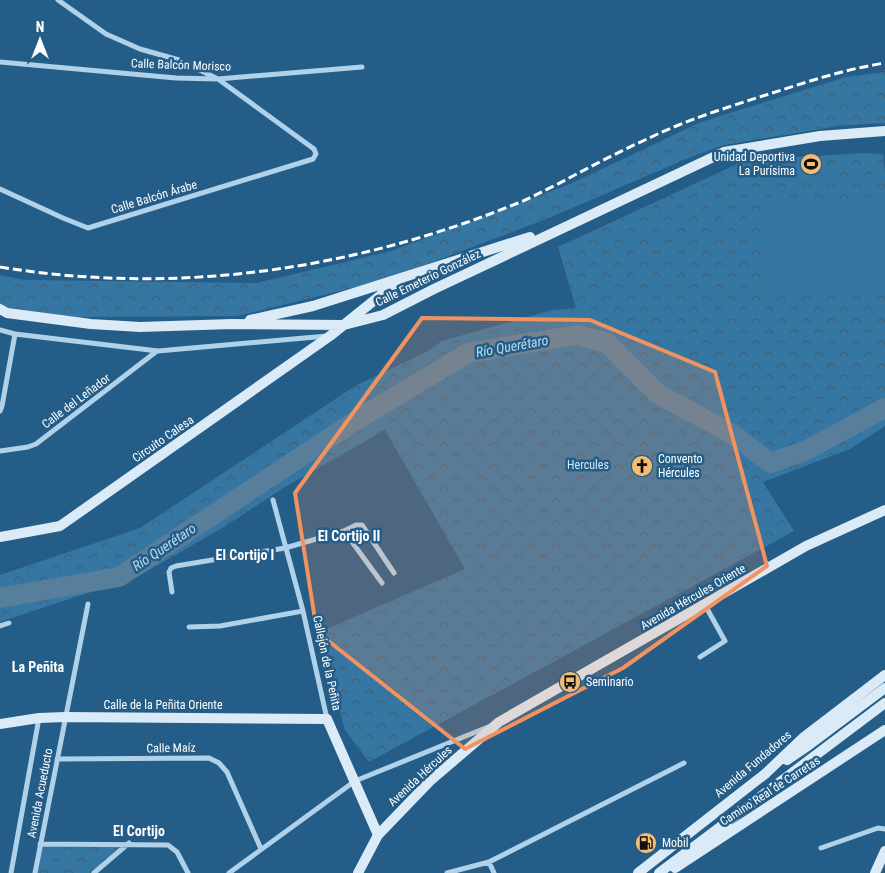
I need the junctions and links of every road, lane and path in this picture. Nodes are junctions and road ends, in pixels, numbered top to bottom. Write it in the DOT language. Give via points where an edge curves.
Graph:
graph roads {
  1 [pos="58,0"];
  2 [pos="0,62"];
  3 [pos="362,67"];
  4 [pos="218,79"];
  5 [pos="885,131"];
  6 [pos="0,189"];
  7 [pos="567,226"];
  8 [pos="428,270"];
  9 [pos="402,278"];
  10 [pos="434,289"];
  11 [pos="0,309"];
  12 [pos="232,324"];
  13 [pos="344,325"];
  14 [pos="0,330"];
  15 [pos="15,334"];
  16 [pos="330,336"];
  17 [pos="158,351"];
  18 [pos="0,411"];
  19 [pos="0,451"];
  20 [pos="273,500"];
  21 [pos="885,510"];
  22 [pos="344,531"];
  23 [pos="0,537"];
  24 [pos="286,548"];
  25 [pos="394,572"];
  26 [pos="382,583"];
  27 [pos="172,592"];
  28 [pos="88,604"];
  29 [pos="705,605"];
  30 [pos="303,611"];
  31 [pos="9,623"];
  32 [pos="0,626"];
  33 [pos="189,627"];
  34 [pos="700,657"];
  35 [pos="885,675"];
  36 [pos="885,688"];
  37 [pos="885,704"];
  38 [pos="517,713"];
  39 [pos="65,717"];
  40 [pos="39,718"];
  41 [pos="327,719"];
  42 [pos="499,722"];
  43 [pos="0,724"];
  44 [pos="885,730"];
  45 [pos="57,759"];
  46 [pos="684,763"];
  47 [pos="765,774"];
  48 [pos="355,782"];
  49 [pos="885,829"];
  50 [pos="378,835"];
  51 [pos="129,843"];
  52 [pos="40,844"];
  53 [pos="821,848"];
  54 [pos="261,849"];
  55 [pos="885,851"];
  56 [pos="489,862"];
  57 [pos="11,873"];
  58 [pos="35,873"];
  59 [pos="94,873"];
  60 [pos="188,873"];
  61 [pos="229,873"];
  62 [pos="358,873"];
  63 [pos="447,873"];
  64 [pos="494,873"];
  65 [pos="638,873"];
  66 [pos="659,873"];
  67 [pos="668,873"];
  68 [pos="875,873"];
  1 -- 4 [label="street" via="106,34 179,60"];
  2 -- 4 [label="street, Calle Balcón Morisco"];
  3 -- 4 [label="street, Calle Balcón Morisco"];
  4 -- 6 [label="street, Calle Balcón Árabe" via="314,149 313,159 88,228"];
  5 -- 7 [label="street, Calle Emeterio González" via="820,136 724,152"];
  7 -- 8 [label="street, Calle Emeterio González"];
  7 -- 10 [label="street, Calle Emeterio González"];
  8 -- 9 [label="street, Calle Emeterio González"];
  8 -- 10 [label="street" via="437,279"];
  9 -- 12 [label="street, Calle Emeterio González" via="313,306"];
  9 -- 13 [label="street, Circuito Calesa"];
  10 -- 13 [label="street, Calle Emeterio González" via="383,315"];
  11 -- 12 [label="street, Calle Emeterio González" via="34,317 140,328"];
  12 -- 13 [label="street, Calle Emeterio González"];
  13 -- 16 [label="street, Circuito Calesa"];
  14 -- 15 [label="street"];
  15 -- 17 [label="street"];
  15 -- 18 [label="street"];
  16 -- 17 [label="street"];
  16 -- 23 [label="street, Circuito Calesa" via="60,526"];
  17 -- 19 [label="street, Calle del Leñador" via="36,444"];
  20 -- 24 [label="street, Callejón de la Peñita"];
  21 -- 29 [label="street, Avenida Hércules Oriente" via="806,546"];
  22 -- 24 [label="street"];
  22 -- 25 [label="street" via="362,524"];
  22 -- 26 [label="street"];
  24 -- 27 [label="street" via="176,566 169,572"];
  24 -- 30 [label="street, Callejón de la Peñita"];
  28 -- 39 [label="street, Avenida Acueducto"];
  29 -- 34 [label="street" via="725,641"];
  29 -- 38 [label="street, Avenida Hércules Oriente"];
  30 -- 33 [label="street" via="220,626"];
  30 -- 41 [label="street, Callejón de la Peñita"];
  31 -- 32 [label="street"];
  35 -- 47 [label="street, Avenida Fundadores" via="804,737"];
  36 -- 47 [label="street, Camino Real de Carretas"];
  37 -- 66 [label="street"];
  38 -- 42 [label="street, Avenida Hércules"];
  39 -- 40 [label="street, Calle de la Peñita Oriente"];
  39 -- 41 [label="street, Calle de la Peñita Oriente"];
  39 -- 45 [label="street, Avenida Acueducto"];
  40 -- 43 [label="street, Calle de la Peñita Oriente"];
  40 -- 57 [label="street, Avenida Acueducto"];
  41 -- 48 [label="street, Callejón de la Peñita"];
  42 -- 48 [label="street"];
  42 -- 50 [label="street, Avenida Hércules" via="430,781"];
  44 -- 67 [label="street, Camino Real de Carretas"];
  45 -- 52 [label="street, Avenida Acueducto"];
  45 -- 54 [label="street, Calle Maíz" via="209,758 227,772"];
  46 -- 56 [label="street"];
  47 -- 65 [label="street, Avenida Fundadores"];
  48 -- 50 [label="street, Callejón de la Peñita"];
  48 -- 54 [label="street"];
  49 -- 53 [label="street" via="878,828"];
  50 -- 62 [label="street, Avenida Hércules"];
  51 -- 52 [label="street"];
  51 -- 59 [label="street"];
  51 -- 60 [label="street" via="168,845 177,852"];
  52 -- 58 [label="street, Avenida Acueducto"];
  54 -- 61 [label="street"];
  55 -- 68 [label="street"];
  56 -- 63 [label="street"];
  56 -- 64 [label="street"];
}
